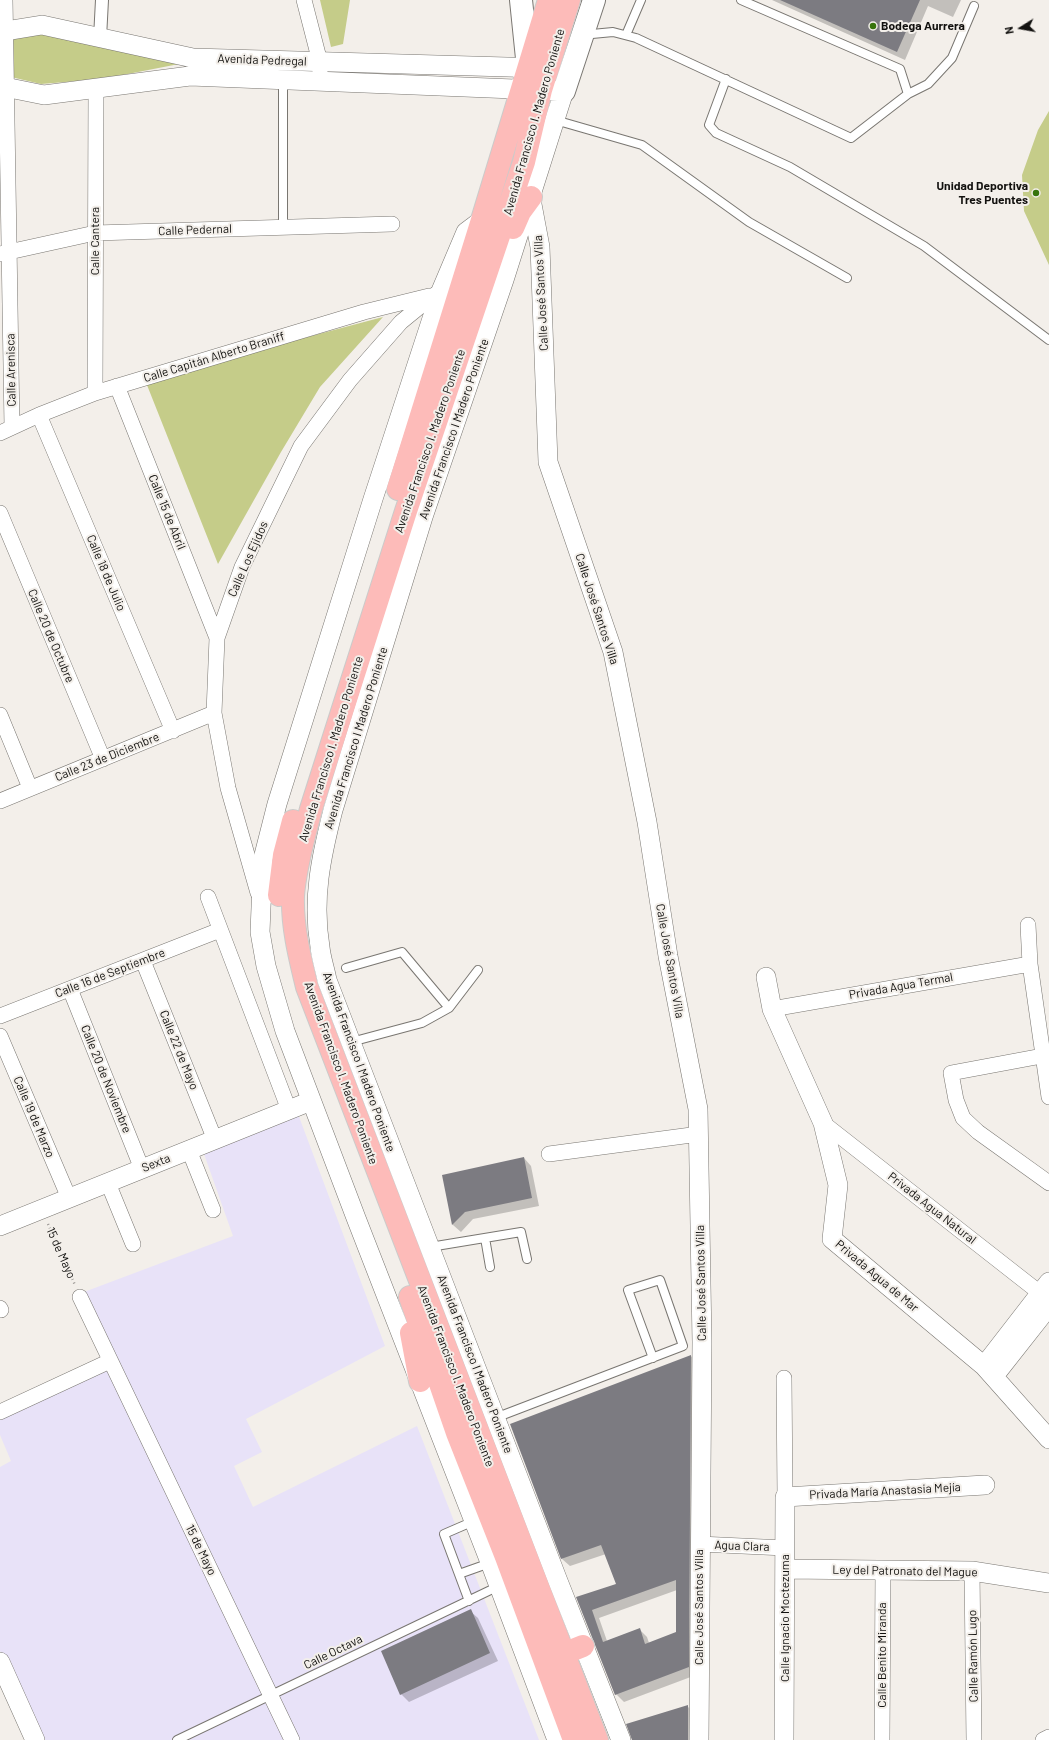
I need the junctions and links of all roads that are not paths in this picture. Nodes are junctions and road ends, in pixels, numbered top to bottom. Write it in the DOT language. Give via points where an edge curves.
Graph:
graph roads {
  1 [pos="5,0"];
  2 [pos="102,0"];
  3 [pos="304,0"];
  4 [pos="521,0"];
  5 [pos="549,0"];
  6 [pos="569,0"];
  7 [pos="594,0"];
  8 [pos="641,0"];
  9 [pos="741,0"];
  10 [pos="974,6"];
  11 [pos="3,31"];
  12 [pos="583,33"];
  13 [pos="626,35"];
  14 [pos="100,38"];
  15 [pos="320,62"];
  16 [pos="538,68"];
  17 [pos="726,79"];
  18 [pos="283,80"];
  19 [pos="320,81"];
  20 [pos="3,87"];
  21 [pos="96,88"];
  22 [pos="531,90"];
  23 [pos="564,91"];
  24 [pos="908,94"];
  25 [pos="554,120"];
  26 [pos="531,197"];
  27 [pos="482,220"];
  28 [pos="392,224"];
  29 [pos="283,227"];
  30 [pos="95,233"];
  31 [pos="5,253"];
  32 [pos="492,260"];
  33 [pos="847,278"];
  34 [pos="437,293"];
  35 [pos="1049,340"];
  36 [pos="117,386"];
  37 [pos="95,393"];
  38 [pos="39,415"];
  39 [pos="6,430"];
  40 [pos="0,513"];
  41 [pos="216,638"];
  42 [pos="214,713"];
  43 [pos="0,715"];
  44 [pos="173,731"];
  45 [pos="103,759"];
  46 [pos="30,788"];
  47 [pos="0,800"];
  48 [pos="208,897"];
  49 [pos="262,906"];
  50 [pos="1028,925"];
  51 [pos="220,930"];
  52 [pos="143,961"];
  53 [pos="1030,964"];
  54 [pos="346,968"];
  55 [pos="478,970"];
  56 [pos="766,977"];
  57 [pos="70,989"];
  58 [pos="449,1008"];
  59 [pos="772,1008"];
  60 [pos="0,1016"];
  61 [pos="0,1036"];
  62 [pos="351,1042"];
  63 [pos="1042,1056"];
  64 [pos="1049,1097"];
  65 [pos="312,1101"];
  66 [pos="289,1110"];
  67 [pos="823,1123"];
  68 [pos="699,1134"];
  69 [pos="215,1140"];
  70 [pos="189,1150"];
  71 [pos="549,1154"];
  72 [pos="142,1169"];
  73 [pos="108,1182"];
  74 [pos="1049,1183"];
  75 [pos="69,1198"];
  76 [pos="214,1210"];
  77 [pos="0,1226"];
  78 [pos="485,1238"];
  79 [pos="134,1244"];
  80 [pos="430,1247"];
  81 [pos="527,1259"];
  82 [pos="490,1267"];
  83 [pos="1046,1293"];
  84 [pos="80,1297"];
  85 [pos="410,1298"];
  86 [pos="653,1358"];
  87 [pos="110,1361"];
  88 [pos="989,1371"];
  89 [pos="784,1378"];
  90 [pos="420,1381"];
  91 [pos="0,1412"];
  92 [pos="471,1431"];
  93 [pos="1049,1438"];
  94 [pos="985,1485"];
  95 [pos="785,1497"];
  96 [pos="474,1521"];
  97 [pos="700,1544"];
  98 [pos="785,1548"];
  99 [pos="498,1560"];
  100 [pos="785,1569"];
  101 [pos="883,1570"];
  102 [pos="972,1571"];
  103 [pos="459,1574"];
  104 [pos="1049,1583"];
  105 [pos="499,1586"];
  106 [pos="469,1601"];
  107 [pos="519,1616"];
  108 [pos="583,1646"];
  109 [pos="563,1654"];
  110 [pos="0,1662"];
  111 [pos="271,1695"];
  112 [pos="1049,1737"];
  113 [pos="35,1740"];
  114 [pos="177,1740"];
  115 [pos="292,1740"];
  116 [pos="557,1740"];
  117 [pos="574,1740"];
  118 [pos="597,1740"];
  119 [pos="621,1740"];
  120 [pos="699,1740"];
  121 [pos="784,1740"];
  122 [pos="882,1740"];
  123 [pos="974,1740"];
  124 [pos="1043,1740"];
  1 -- 11 [label="street, Calle Arenisca"];
  2 -- 14 [label="street"];
  3 -- 15 [label="street"];
  4 -- 16 [label="main road, Avenida Francisco I. Madero Poniente"];
  5 -- 16 [label="main road, Avenida Francisco I. Madero Poniente"];
  6 -- 16 [label="main road, Avenida Francisco I. Madero Poniente"];
  7 -- 12 [label="main road, Avenida Francisco I. Madero Poniente"];
  8 -- 13 [label="lane"];
  9 -- 24 [label="lane" via="900,69"];
  10 -- 24 [label="lane" via="952,58 928,84"];
  11 -- 14 [label="street, Avenida Pedregal" via="42,25"];
  11 -- 20 [label="street, Calle Arenisca"];
  12 -- 13 [label="lane" via="613,32"];
  12 -- 23 [label="main road, Avenida Francisco I. Madero Poniente"];
  13 -- 17 [label="lane"];
  14 -- 15 [label="street, Avenida Pedregal" via="193,58"];
  15 -- 16 [label="street, Avenida Pedregal"];
  15 -- 19 [label="street"];
  16 -- 22 [label="main road, Avenida Francisco I. Madero Poniente"];
  17 -- 24 [label="lane" via="851,138"];
  17 -- 35 [label="lane" via="709,125 716,133 790,167 924,246"];
  18 -- 19 [label="street, Avenida Pedregal"];
  18 -- 21 [label="street, Avenida Pedregal" via="190,76"];
  18 -- 29 [label="lane"];
  19 -- 22 [label="street, Avenida Pedregal"];
  20 -- 21 [label="street, Avenida Pedregal" via="44,95"];
  20 -- 31 [label="street, Calle Arenisca"];
  21 -- 30 [label="street, Calle Cantera"];
  22 -- 23 [label="street, Avenida Pedregal"];
  22 -- 27 [label="main road, Avenida Francisco I. Madero Poniente"];
  22 -- 32 [label="main road, Avenida Francisco I. Madero Poniente" via="524,162"];
  23 -- 25 [label="street, Avenida Francisco I Madero Poniente"];
  25 -- 26 [label="street, Avenida Francisco I Madero Poniente"];
  25 -- 33 [label="lane" via="642,145 748,222"];
  26 -- 32 [label="main road" via="520,212 502,252"];
  26 -- 62 [label="street, Avenida Francisco I Madero Poniente" via="423,517 322,851 317,891 320,948 328,980"];
  26 -- 68 [label="street, Calle José Santos Villa" via="540,247 548,462 613,652 647,822 668,956 698,1109"];
  27 -- 34 [label="street, Avenida Francisco I. Madero Poniente" via="466,232"];
  27 -- 85 [label="main road, Avenida Francisco I. Madero Poniente" via="297,806 284,855 279,899 286,959 294,992"];
  28 -- 29 [label="street, Calle Pedernal"];
  29 -- 30 [label="street, Calle Pedernal"];
  30 -- 31 [label="street, Calle Pedernal"];
  30 -- 37 [label="street, Calle Cantera"];
  31 -- 39 [label="street, Calle Arenisca"];
  32 -- 92 [label="main road, Avenida Francisco I. Madero Poniente" via="406,511 311,809 293,896 299,954 307,987"];
  34 -- 36 [label="street, Calle Capitán Alberto Braniff" via="364,312"];
  34 -- 41 [label="street, Calle Los Ejidos" via="390,334 350,380 301,446 242,567"];
  34 -- 49 [label="street, Avenida Francisco I. Madero Poniente" via="277,804 263,859"];
  36 -- 37 [label="street, Calle Capitán Alberto Braniff"];
  36 -- 41 [label="street, Calle 15 de Abril"];
  37 -- 38 [label="street, Calle Capitán Alberto Braniff"];
  38 -- 39 [label="street, Calle Capitán Alberto Braniff"];
  38 -- 44 [label="street, Calle 18 de Julio"];
  40 -- 45 [label="street, Calle 20 de Octubre"];
  41 -- 42 [label="street, Calle Los Ejidos"];
  42 -- 44 [label="street, Calle 23 de Diciembre"];
  42 -- 49 [label="street, Calle Los Ejidos" via="228,788"];
  43 -- 46 [label="street"];
  44 -- 45 [label="street, Calle 23 de Diciembre"];
  45 -- 46 [label="street, Calle 23 de Diciembre"];
  46 -- 47 [label="street, Calle 23 de Diciembre"];
  48 -- 51 [label="street"];
  49 -- 65 [label="street, Avenida Francisco I. Madero Poniente" via="260,932 266,966 286,1031"];
  50 -- 53 [label="street"];
  51 -- 52 [label="street, Calle 16 de Septiembre"];
  51 -- 66 [label="street"];
  52 -- 57 [label="street, Calle 16 de Septiembre"];
  52 -- 69 [label="street, Calle 22 de Mayo"];
  53 -- 59 [label="street, Privada Agua Termal"];
  53 -- 63 [label="street"];
  54 -- 58 [label="lane" via="402,952"];
  55 -- 58 [label="lane"];
  56 -- 59 [label="street, Privada Agua de Mar"];
  57 -- 60 [label="street, Calle 16 de Septiembre"];
  57 -- 72 [label="street, Calle 20 de Noviembre"];
  58 -- 62 [label="lane" via="422,1023"];
  59 -- 67 [label="street, Privada Agua de Mar"];
  61 -- 75 [label="street, Calle 19 de Marzo"];
  62 -- 80 [label="street, Avenida Francisco I Madero Poniente"];
  63 -- 64 [label="street"];
  63 -- 74 [label="street" via="951,1073 956,1100 963,1118 978,1132"];
  65 -- 66 [label="street, Sexta"];
  65 -- 90 [label="street, Avenida Francisco I. Madero Poniente"];
  66 -- 69 [label="street, Sexta"];
  67 -- 83 [label="street, Privada Agua Natural"];
  67 -- 88 [label="street, Privada Agua de Mar" via="838,1185 832,1239"];
  68 -- 71 [label="street"];
  68 -- 97 [label="street, Calle José Santos Villa" via="702,1342"];
  69 -- 70 [label="street, Sexta"];
  70 -- 72 [label="street, Sexta"];
  70 -- 76 [label="street"];
  72 -- 73 [label="street, Sexta"];
  73 -- 75 [label="street, Sexta"];
  73 -- 79 [label="street"];
  75 -- 77 [label="street, Sexta"];
  78 -- 80 [label="lane"];
  78 -- 81 [label="lane" via="521,1232"];
  78 -- 82 [label="lane"];
  80 -- 92 [label="street, Avenida Francisco I Madero Poniente"];
  83 -- 88 [label="street"];
  84 -- 87 [label="street, 15 de Mayo"];
  85 -- 90 [label="main road" via="410,1323"];
  85 -- 92 [label="main road, Avenida Francisco I. Madero Poniente"];
  86 -- 86 [label="lane" via="683,1346 660,1280 628,1290"];
  86 -- 92 [label="lane"];
  87 -- 91 [label="street"];
  87 -- 111 [label="street, 15 de Mayo"];
  88 -- 93 [label="street, Privada Agua de Mar"];
  89 -- 95 [label="street"];
  90 -- 92 [label="street, Avenida Francisco I. Madero Poniente"];
  92 -- 96 [label="street, Avenida Francisco I. Madero Poniente"];
  92 -- 99 [label="main road, Avenida Francisco I. Madero Poniente"];
  92 -- 108 [label="street, Avenida Francisco I Madero Poniente"];
  92 -- 109 [label="main road, Avenida Francisco I. Madero Poniente"];
  94 -- 95 [label="street, Privada María Anastasia Mejía"];
  95 -- 98 [label="street, Calle Ignacio Moctezuma"];
  96 -- 99 [label="street, Avenida Francisco I. Madero Poniente"];
  96 -- 103 [label="lane" via="444,1534"];
  97 -- 98 [label="street, Agua Clara"];
  97 -- 120 [label="street, Calle José Santos Villa"];
  98 -- 100 [label="street, Calle Ignacio Moctezuma"];
  99 -- 103 [label="lane"];
  99 -- 105 [label="street, Avenida Francisco I. Madero Poniente"];
  99 -- 107 [label="main road, Avenida Francisco I. Madero Poniente"];
  100 -- 101 [label="street, Ley del Patronato del Mague"];
  100 -- 121 [label="street, Calle Ignacio Moctezuma"];
  101 -- 102 [label="street, Ley del Patronato del Mague"];
  101 -- 122 [label="street, Calle Benito Miranda"];
  102 -- 104 [label="street, Ley del Patronato del Mague"];
  102 -- 123 [label="street, Calle Ramón Lugo"];
  103 -- 106 [label="lane"];
  105 -- 106 [label="lane, Calle Octava"];
  105 -- 107 [label="street, Avenida Francisco I. Madero Poniente"];
  106 -- 111 [label="lane, Calle Octava"];
  107 -- 116 [label="street, Avenida Francisco I. Madero Poniente"];
  107 -- 117 [label="main road, Avenida Francisco I. Madero Poniente"];
  108 -- 109 [label="main road"];
  108 -- 119 [label="street, Avenida Francisco I Madero Poniente"];
  109 -- 118 [label="main road, Avenida Francisco I. Madero Poniente"];
  110 -- 113 [label="street"];
  111 -- 114 [label="lane, Calle Octava"];
  111 -- 115 [label="street, 15 de Mayo"];
  112 -- 124 [label="street"];
}
